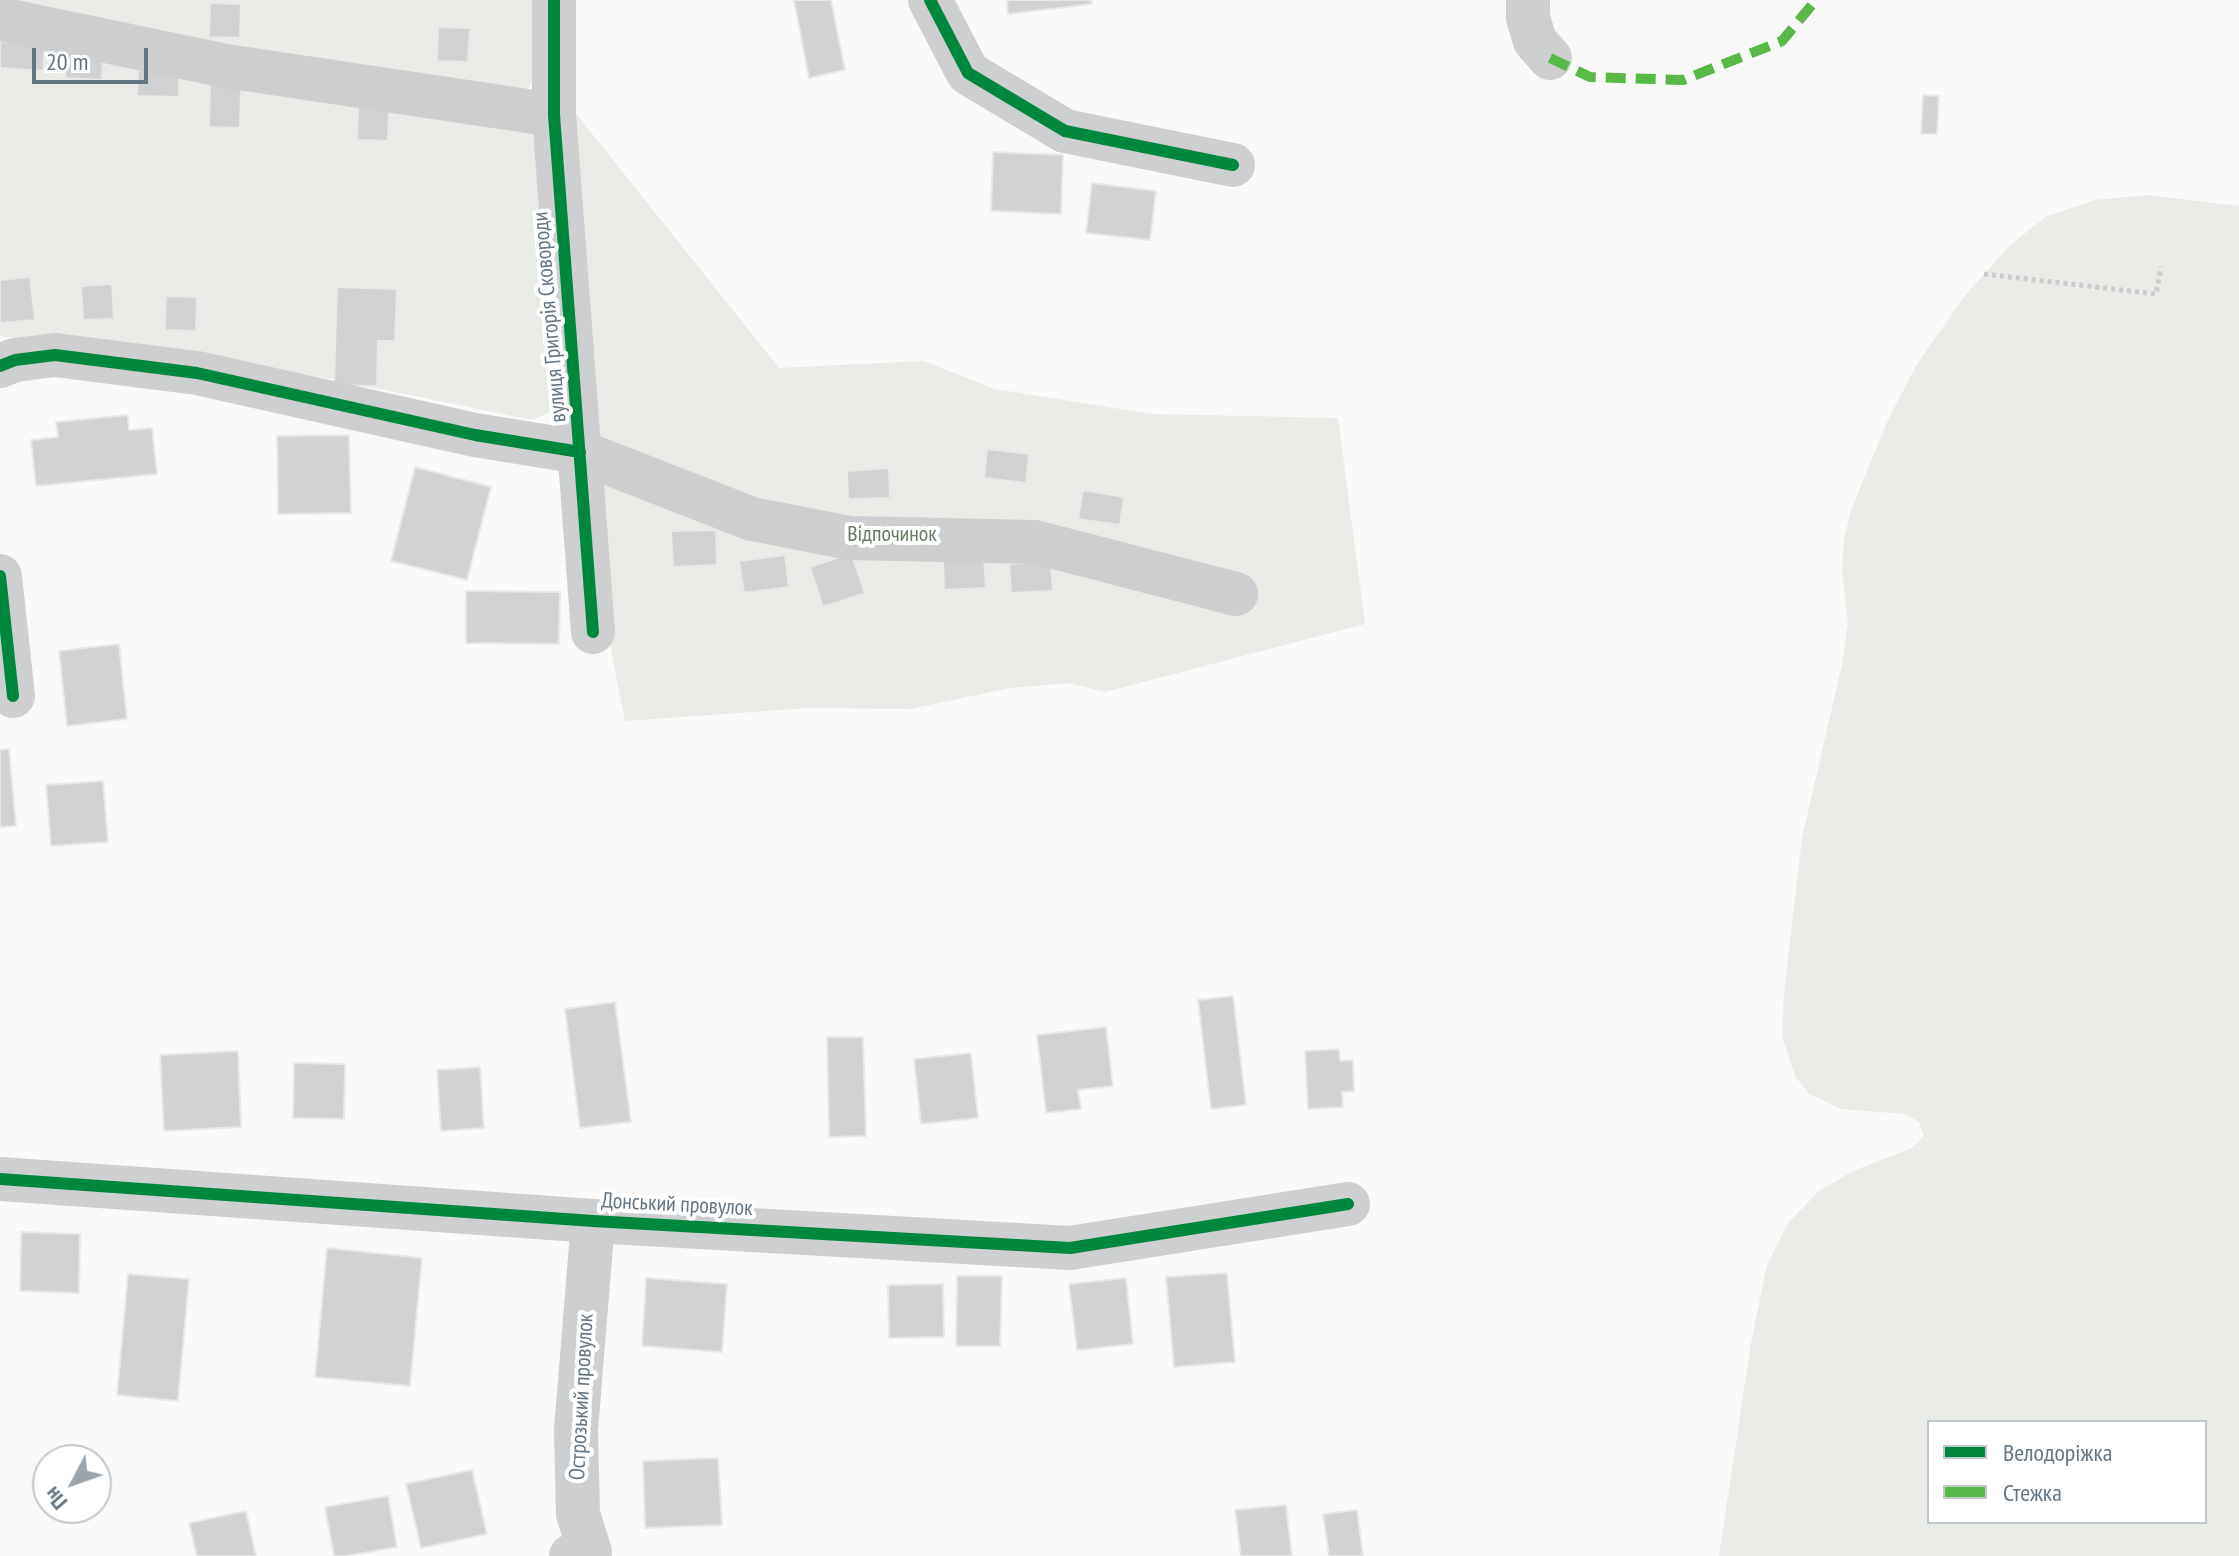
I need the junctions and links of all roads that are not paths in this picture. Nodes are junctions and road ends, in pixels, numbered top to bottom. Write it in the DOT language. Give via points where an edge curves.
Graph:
graph roads {
  1 [pos="554,0"];
  2 [pos="930,0"];
  3 [pos="1528,0"];
  4 [pos="0,19"];
  5 [pos="1550,58"];
  6 [pos="554,115"];
  7 [pos="1233,165"];
  8 [pos="0,366"];
  9 [pos="580,452"];
  10 [pos="0,576"];
  11 [pos="1236,594"];
  12 [pos="593,632"];
  13 [pos="13,696"];
  14 [pos="0,1179"];
  15 [pos="1348,1204"];
  16 [pos="593,1221"];
  17 [pos="586,1555"];
  1 -- 6 [label="street, вулиця Григорія Сковороди"];
  2 -- 7 [label="street" via="968,73 1065,131"];
  3 -- 5 [label="street" via="1535,41"];
  4 -- 6 [label="street" via="226,66"];
  6 -- 9 [label="street, вулиця Григорія Сковороди"];
  8 -- 9 [label="street" via="55,355 197,373 475,435"];
  9 -- 11 [label="street" via="752,519 850,538 1035,542"];
  9 -- 12 [label="street, вулиця Григорія Сковороди"];
  10 -- 13 [label="street"];
  14 -- 16 [label="street, Донський провулок"];
  15 -- 16 [label="street, Донський провулок" via="1070,1248"];
  16 -- 17 [label="street, Острозький провулок" via="576,1430 578,1514"];
}
